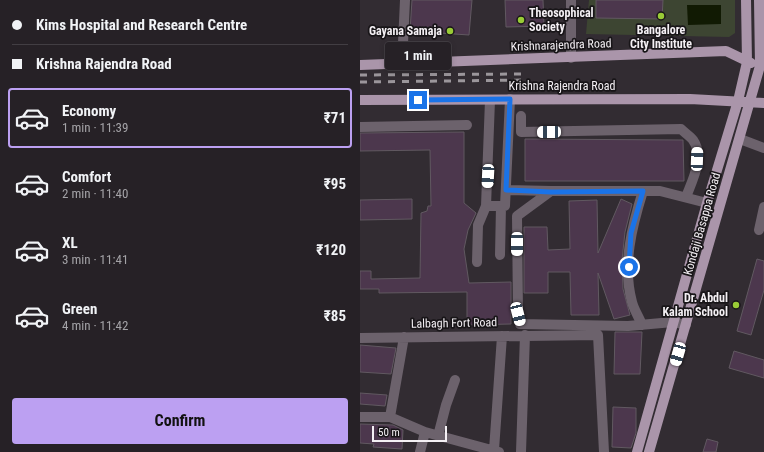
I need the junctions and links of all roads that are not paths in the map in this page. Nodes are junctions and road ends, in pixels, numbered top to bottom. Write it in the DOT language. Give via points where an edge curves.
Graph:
graph roads {
  1 [pos="404,0"];
  2 [pos="571,0"];
  3 [pos="746,0"];
  4 [pos="759,0"];
  5 [pos="571,58"];
  6 [pos="747,62"];
  7 [pos="402,65"];
  8 [pos="360,66"];
  9 [pos="762,67"];
  10 [pos="510,99"];
  11 [pos="360,100"];
  12 [pos="490,100"];
  13 [pos="738,101"];
  14 [pos="751,103"];
  15 [pos="764,103"];
  16 [pos="521,116"];
  17 [pos="467,125"];
  18 [pos="360,127"];
  19 [pos="740,139"];
  20 [pos="764,148"];
  21 [pos="506,190"];
  22 [pos="643,191"];
  23 [pos="551,192"];
  24 [pos="686,197"];
  25 [pos="707,203"];
  26 [pos="486,206"];
  27 [pos="501,206"];
  28 [pos="764,207"];
  29 [pos="759,230"];
  30 [pos="500,255"];
  31 [pos="477,262"];
  32 [pos="673,322"];
  33 [pos="642,324"];
  34 [pos="686,325"];
  35 [pos="525,335"];
  36 [pos="502,336"];
  37 [pos="404,337"];
  38 [pos="360,338"];
  39 [pos="455,380"];
  40 [pos="360,417"];
  41 [pos="390,417"];
  42 [pos="425,432"];
  43 [pos="438,436"];
  44 [pos="497,451"];
  45 [pos="420,452"];
  46 [pos="521,452"];
  47 [pos="604,452"];
  48 [pos="637,452"];
  49 [pos="649,452"];
  1 -- 7 [label="street"];
  2 -- 5 [label="street"];
  3 -- 6 [label="main road, Kondaji Basappa Road"];
  4 -- 9 [label="main road, Kondaji Basappa Road"];
  5 -- 6 [label="main road, Krishnarajendra Road" via="726,51"];
  5 -- 7 [label="main road, Krishnarajendra Road"];
  6 -- 9 [label="main road, Krishnarajendra Road"];
  6 -- 13 [label="main road, Kondaji Basappa Road"];
  7 -- 8 [label="main road, Krishnarajendra Road"];
  9 -- 14 [label="main road, Kondaji Basappa Road"];
  10 -- 12 [label="main road, Krishna Rajendra Road"];
  10 -- 13 [label="main road, Krishna Rajendra Road"];
  10 -- 21 [label="street"];
  11 -- 12 [label="main road, Krishna Rajendra Road"];
  12 -- 26 [label="street"];
  13 -- 14 [label="main road, Krishna Rajendra Road"];
  13 -- 25 [label="main road, Kondaji Basappa Road"];
  14 -- 15 [label="main road, Krishna Rajendra Road"];
  14 -- 19 [label="main road, Kondaji Basappa Road"];
  16 -- 24 [label="street" via="521,132 681,129 693,140 697,149 696,169"];
  17 -- 18 [label="street"];
  19 -- 20 [label="street"];
  19 -- 34 [label="main road, Kondaji Basappa Road"];
  21 -- 23 [label="street"];
  21 -- 27 [label="street" via="505,206"];
  22 -- 23 [label="street"];
  22 -- 24 [label="street" via="660,191"];
  22 -- 33 [label="street" via="631,233 629,279 632,302"];
  23 -- 33 [label="street" via="517,216 520,324"];
  24 -- 25 [label="street"];
  25 -- 32 [label="main road, Kondaji Basappa Road"];
  26 -- 27 [label="street"];
  26 -- 31 [label="street" via="478,225"];
  27 -- 30 [label="street"];
  28 -- 29 [label="street"];
  32 -- 33 [label="street"];
  32 -- 34 [label="street"];
  32 -- 48 [label="main road, Kondaji Basappa Road"];
  34 -- 49 [label="main road, Kondaji Basappa Road"];
  35 -- 36 [label="street, Lalbagh Fort Road"];
  35 -- 46 [label="street"];
  35 -- 47 [label="street, Lalbagh Fort Road" via="598,335"];
  36 -- 37 [label="street, Lalbagh Fort Road"];
  36 -- 44 [label="street"];
  37 -- 38 [label="street, Lalbagh Fort Road"];
  37 -- 41 [label="street"];
  39 -- 43 [label="street"];
  40 -- 41 [label="street"];
  41 -- 42 [label="street"];
  42 -- 43 [label="street"];
  42 -- 45 [label="street"];
  43 -- 44 [label="street"];
}
